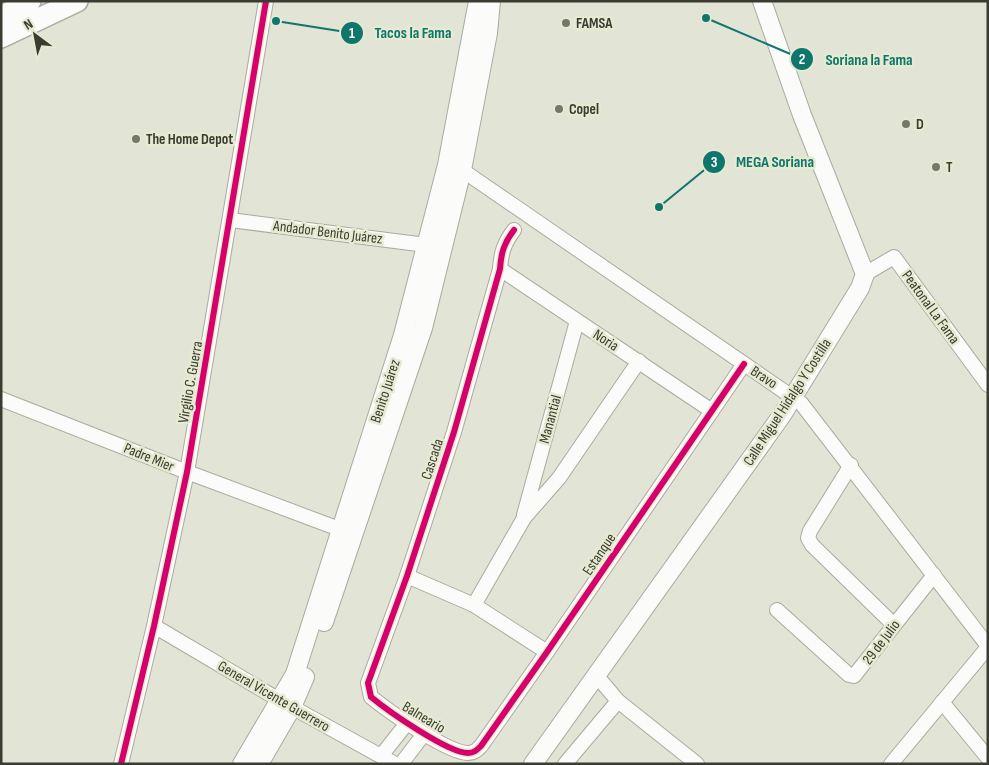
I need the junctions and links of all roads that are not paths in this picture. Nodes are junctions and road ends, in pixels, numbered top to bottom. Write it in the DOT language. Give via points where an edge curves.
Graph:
graph roads {
  1 [pos="30,1"];
  2 [pos="77,1"];
  3 [pos="266,1"];
  4 [pos="478,1"];
  5 [pos="490,1"];
  6 [pos="762,1"];
  7 [pos="1,17"];
  8 [pos="1,37"];
  9 [pos="472,75"];
  10 [pos="454,168"];
  11 [pos="230,220"];
  12 [pos="514,230"];
  13 [pos="426,245"];
  14 [pos="500,269"];
  15 [pos="865,274"];
  16 [pos="577,321"];
  17 [pos="638,360"];
  18 [pos="744,364"];
  19 [pos="988,385"];
  20 [pos="794,397"];
  21 [pos="1,398"];
  22 [pos="712,411"];
  23 [pos="851,465"];
  24 [pos="187,472"];
  25 [pos="524,518"];
  26 [pos="347,532"];
  27 [pos="934,575"];
  28 [pos="406,576"];
  29 [pos="474,605"];
  30 [pos="777,610"];
  31 [pos="894,625"];
  32 [pos="154,626"];
  33 [pos="988,646"];
  34 [pos="547,652"];
  35 [pos="596,675"];
  36 [pos="368,693"];
  37 [pos="618,701"];
  38 [pos="942,702"];
  39 [pos="287,704"];
  40 [pos="407,723"];
  41 [pos="424,734"];
  42 [pos="471,753"];
  43 [pos="381,756"];
  44 [pos="988,758"];
  45 [pos="120,764"];
  46 [pos="242,764"];
  47 [pos="259,764"];
  48 [pos="395,764"];
  49 [pos="401,764"];
  50 [pos="533,764"];
  51 [pos="565,764"];
  52 [pos="698,764"];
  53 [pos="891,764"];
  1 -- 7 [label="main road"];
  2 -- 8 [label="main road"];
  3 -- 11 [label="street, Virgilio C. Guerra"];
  4 -- 9 [label="street, Benito Juárez"];
  5 -- 9 [label="street, Benito Juárez" via="489,26"];
  6 -- 15 [label="street" via="802,115"];
  9 -- 10 [label="street, Benito Juárez"];
  10 -- 13 [label="street, Benito Juárez"];
  10 -- 18 [label="street, Bravo"];
  10 -- 26 [label="street, Benito Juárez" via="423,328"];
  11 -- 13 [label="street, Andador Benito Juárez"];
  11 -- 24 [label="street, Virgilio C. Guerra"];
  12 -- 14 [label="street, Cascada" via="505,242"];
  13 -- 26 [label="street, Benito Juárez"];
  14 -- 16 [label="street, Noria"];
  14 -- 28 [label="street, Cascada" via="454,432"];
  15 -- 19 [label="street, Peatonal La Fama" via="894,257"];
  15 -- 20 [label="street, Calle Miguel Hidalgo Y Costilla" via="860,288"];
  16 -- 17 [label="street, Noria"];
  16 -- 25 [label="street, Manantial"];
  17 -- 22 [label="street, Noria"];
  17 -- 25 [label="street, Manantial" via="559,478"];
  18 -- 20 [label="street, Bravo"];
  18 -- 22 [label="street, Estanque"];
  20 -- 23 [label="street, Bravo" via="810,411"];
  20 -- 35 [label="street, Calle Miguel Hidalgo Y Costilla"];
  21 -- 24 [label="street, Padre Mier"];
  22 -- 34 [label="street, Estanque"];
  23 -- 27 [label="street, Bravo"];
  23 -- 31 [label="street" via="808,538"];
  24 -- 26 [label="street, Padre Mier"];
  24 -- 32 [label="street, Virgilio C. Guerra"];
  25 -- 29 [label="street, Manantial"];
  26 -- 39 [label="street, Benito Juárez"];
  27 -- 31 [label="street, 29 de Julio"];
  27 -- 33 [label="street, Bravo"];
  28 -- 29 [label="street"];
  28 -- 36 [label="street, Cascada" via="368,683"];
  29 -- 34 [label="street"];
  30 -- 31 [label="street, 29 de Julio" via="851,676 856,675"];
  32 -- 39 [label="street, General Vicente Guerrero"];
  32 -- 45 [label="street, Virgilio C. Guerra"];
  33 -- 38 [label="street"];
  34 -- 42 [label="street, Estanque" via="486,739"];
  35 -- 37 [label="street"];
  35 -- 50 [label="street, Calle Miguel Hidalgo Y Costilla"];
  36 -- 40 [label="street, Balneario"];
  37 -- 51 [label="street"];
  37 -- 52 [label="street"];
  38 -- 44 [label="street"];
  38 -- 53 [label="street"];
  39 -- 43 [label="street, General Vicente Guerrero"];
  39 -- 46 [label="street, Benito Juárez"];
  39 -- 47 [label="street, Benito Juárez"];
  40 -- 41 [label="street, Balneario"];
  40 -- 43 [label="street"];
  41 -- 42 [label="street, Balneario"];
  41 -- 49 [label="street"];
  43 -- 48 [label="street, General Vicente Guerrero"];
}
